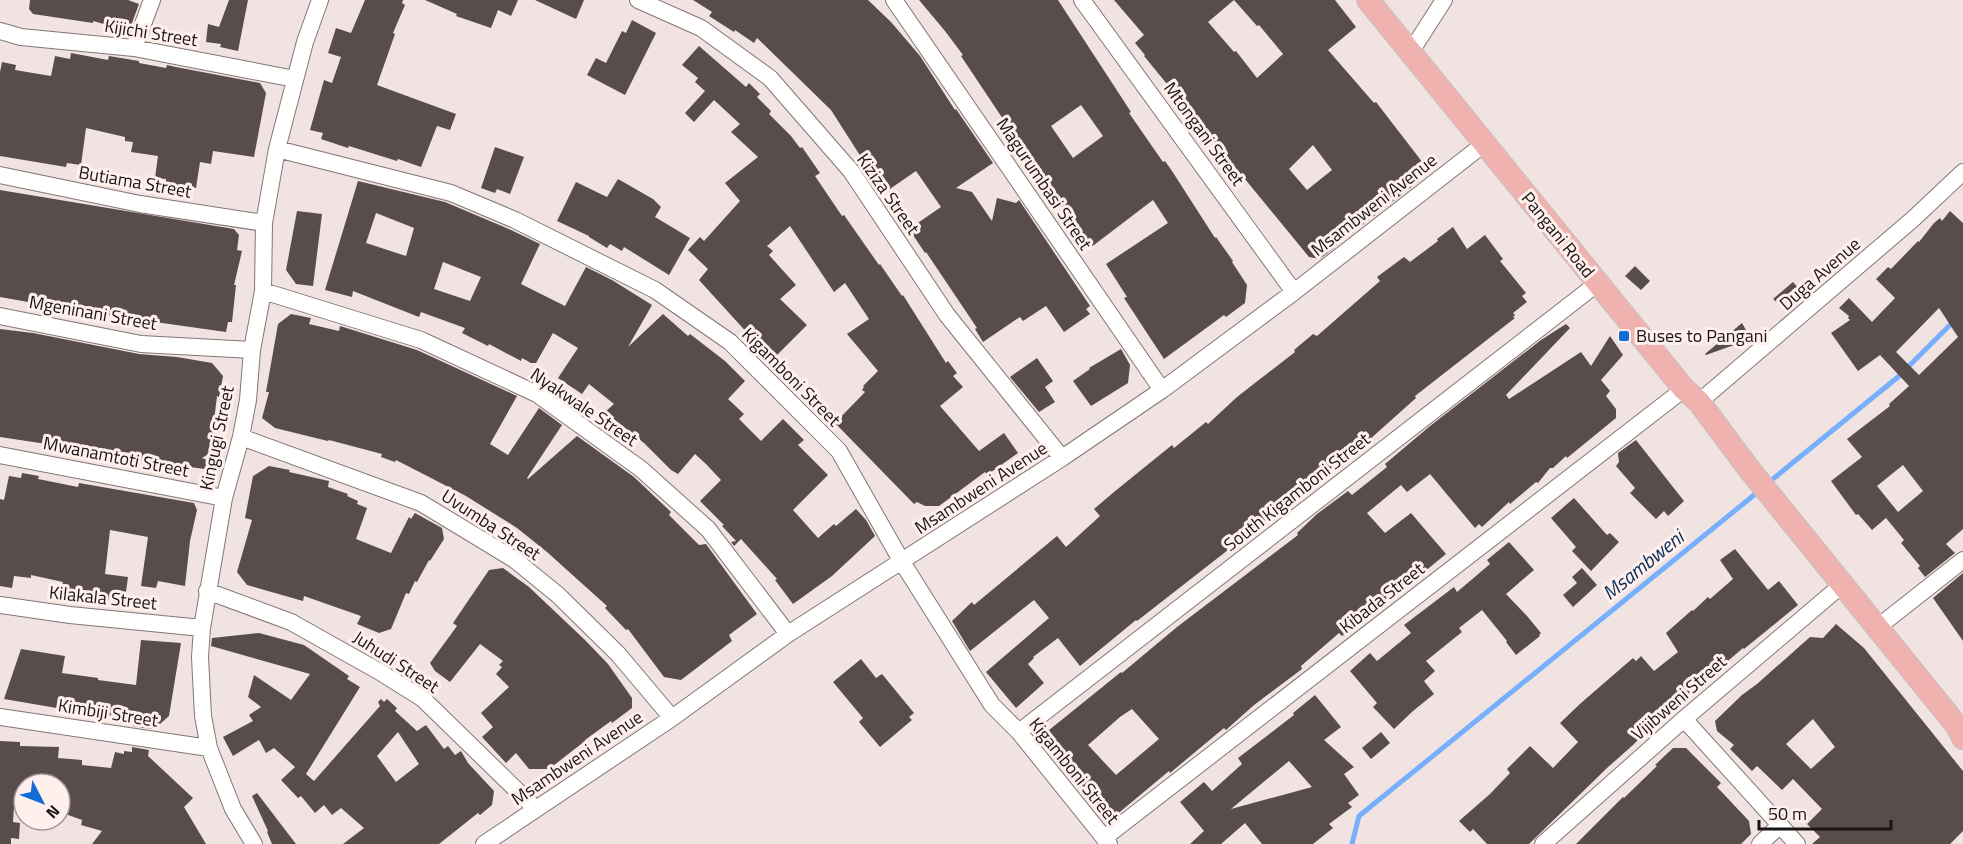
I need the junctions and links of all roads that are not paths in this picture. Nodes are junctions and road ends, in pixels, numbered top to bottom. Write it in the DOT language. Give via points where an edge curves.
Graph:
graph roads {
  1 [pos="152,0"];
  2 [pos="320,0"];
  3 [pos="638,0"];
  4 [pos="894,0"];
  5 [pos="1082,0"];
  6 [pos="1368,0"];
  7 [pos="1444,0"];
  8 [pos="0,31"];
  9 [pos="134,48"];
  10 [pos="1410,53"];
  11 [pos="295,79"];
  12 [pos="1484,144"];
  13 [pos="277,149"];
  14 [pos="1963,172"];
  15 [pos="0,175"];
  16 [pos="264,223"];
  17 [pos="1598,283"];
  18 [pos="263,291"];
  19 [pos="1294,292"];
  20 [pos="0,316"];
  21 [pos="252,350"];
  22 [pos="1162,390"];
  23 [pos="1691,395"];
  24 [pos="241,437"];
  25 [pos="0,455"];
  26 [pos="1062,458"];
  27 [pos="224,498"];
  28 [pos="1963,560"];
  29 [pos="902,562"];
  30 [pos="1843,584"];
  31 [pos="207,591"];
  32 [pos="0,605"];
  33 [pos="1878,627"];
  34 [pos="202,628"];
  35 [pos="788,634"];
  36 [pos="0,717"];
  37 [pos="672,718"];
  38 [pos="1684,719"];
  39 [pos="1961,731"];
  40 [pos="1019,732"];
  41 [pos="209,748"];
  42 [pos="536,808"];
  43 [pos="1780,825"];
  44 [pos="1106,841"];
  45 [pos="254,844"];
  46 [pos="484,844"];
  47 [pos="1542,844"];
  48 [pos="1760,844"];
  49 [pos="1797,844"];
  1 -- 9 [label="street"];
  2 -- 11 [label="street, Kingugi Street"];
  3 -- 26 [label="street, Kiziza Street" via="701,28 770,78 851,171 947,315"];
  4 -- 22 [label="street, Magurumbasi Street"];
  5 -- 19 [label="street, Mtongani Street"];
  6 -- 10 [label="main road, Pangani Road"];
  7 -- 10 [label="street"];
  8 -- 9 [label="street, Kijichi Street" via="21,38"];
  9 -- 11 [label="street, Kijichi Street"];
  10 -- 12 [label="main road, Pangani Road"];
  11 -- 13 [label="street, Kingugi Street"];
  12 -- 17 [label="main road, Pangani Road"];
  12 -- 19 [label="street, Msambweni Avenue"];
  13 -- 16 [label="street, Kingugi Street"];
  13 -- 29 [label="street, Kigamboni Street" via="451,193 655,290 730,342 839,451"];
  14 -- 23 [label="street, Duga Avenue" via="1913,219"];
  15 -- 16 [label="street, Butiama Street" via="140,204"];
  16 -- 18 [label="street, Kingugi Street"];
  17 -- 23 [label="main road, Pangani Road"];
  17 -- 40 [label="street, South Kigamboni Street"];
  18 -- 21 [label="street, Kingugi Street"];
  18 -- 35 [label="street, Nyakwale Street" via="422,340 537,394 641,469 708,529"];
  19 -- 22 [label="street, Msambweni Avenue"];
  20 -- 21 [label="street, Mgeninani Street" via="141,344"];
  21 -- 24 [label="street, Kingugi Street"];
  22 -- 26 [label="street, Msambweni Avenue"];
  23 -- 30 [label="main road, Pangani Road"];
  23 -- 44 [label="street, Kibada Street"];
  24 -- 27 [label="street, Kingugi Street"];
  24 -- 37 [label="street, Uvumba Street" via="421,503 515,560 558,595 618,654"];
  25 -- 27 [label="street, Mwanamtoti Street"];
  26 -- 29 [label="street, Msambweni Avenue"];
  27 -- 31 [label="street, Kingugi Street"];
  28 -- 33 [label="street"];
  29 -- 35 [label="street, Msambweni Avenue"];
  29 -- 40 [label="street, Kigamboni Street" via="992,705"];
  30 -- 33 [label="main road, Pangani Road"];
  30 -- 38 [label="street, Vijibweni Street"];
  31 -- 34 [label="street, Kingugi Street"];
  31 -- 42 [label="street, Juhudi Street" via="291,622 423,699"];
  32 -- 34 [label="street, Kilakala Street"];
  33 -- 39 [label="main road, Pangani Road"];
  34 -- 41 [label="street, Kingugi Street" via="203,716"];
  35 -- 37 [label="street, Msambweni Avenue"];
  36 -- 41 [label="street, Kimbiji Street"];
  37 -- 42 [label="street, Msambweni Avenue"];
  38 -- 43 [label="street"];
  38 -- 47 [label="street, Vijibweni Street"];
  40 -- 44 [label="street, Kigamboni Street"];
  41 -- 45 [label="street, Kingugi Street" via="233,809"];
  42 -- 46 [label="street, Msambweni Avenue"];
  43 -- 48 [label="street"];
  43 -- 49 [label="street"];
}
